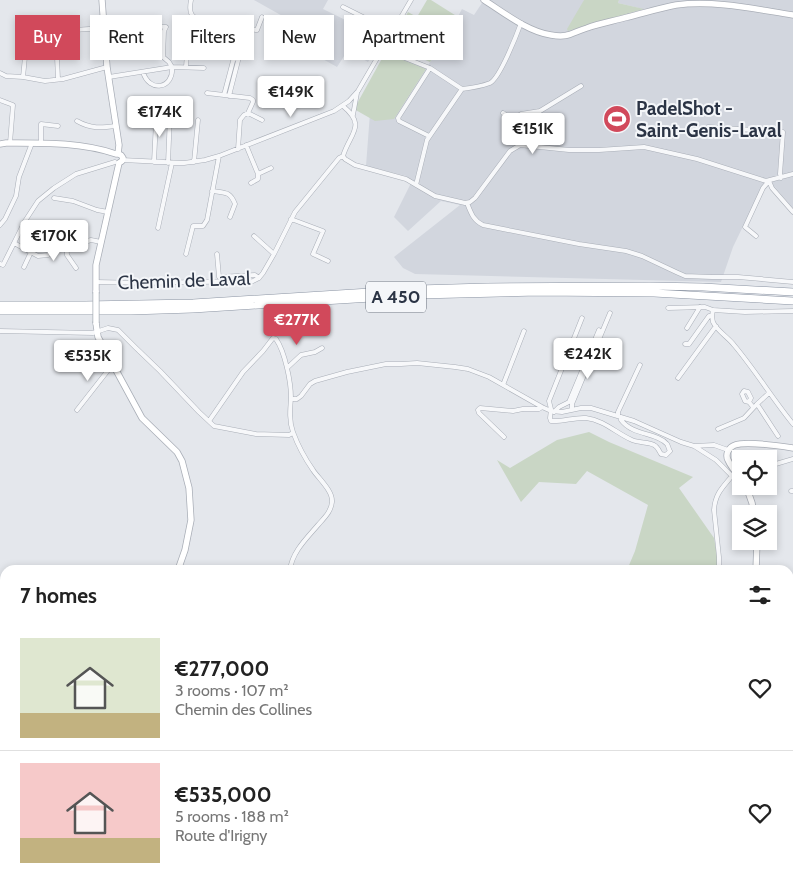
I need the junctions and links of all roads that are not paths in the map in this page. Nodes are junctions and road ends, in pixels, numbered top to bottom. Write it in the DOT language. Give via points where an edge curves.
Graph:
graph roads {
  1 [pos="102,0"];
  2 [pos="191,0"];
  3 [pos="411,0"];
  4 [pos="484,0"];
  5 [pos="343,7"];
  6 [pos="103,15"];
  7 [pos="359,15"];
  8 [pos="402,15"];
  9 [pos="793,15"];
  10 [pos="262,17"];
  11 [pos="521,23"];
  12 [pos="162,26"];
  13 [pos="90,29"];
  14 [pos="25,60"];
  15 [pos="107,60"];
  16 [pos="187,60"];
  17 [pos="376,60"];
  18 [pos="410,60"];
  19 [pos="108,67"];
  20 [pos="172,67"];
  21 [pos="186,67"];
  22 [pos="204,68"];
  23 [pos="430,68"];
  24 [pos="0,72"];
  25 [pos="143,72"];
  26 [pos="23,77"];
  27 [pos="109,78"];
  28 [pos="58,79"];
  29 [pos="581,86"];
  30 [pos="462,89"];
  31 [pos="358,91"];
  32 [pos="207,93"];
  33 [pos="227,96"];
  34 [pos="0,100"];
  35 [pos="343,106"];
  36 [pos="503,113"];
  37 [pos="248,114"];
  38 [pos="170,115"];
  39 [pos="352,115"];
  40 [pos="150,120"];
  41 [pos="198,120"];
  42 [pos="262,120"];
  43 [pos="514,120"];
  44 [pos="77,121"];
  45 [pos="58,126"];
  46 [pos="116,126"];
  47 [pos="708,126"];
  48 [pos="429,136"];
  49 [pos="10,143"];
  50 [pos="32,143"];
  51 [pos="0,144"];
  52 [pos="41,144"];
  53 [pos="520,145"];
  54 [pos="246,146"];
  55 [pos="238,148"];
  56 [pos="117,154"];
  57 [pos="219,156"];
  58 [pos="343,156"];
  59 [pos="119,162"];
  60 [pos="154,162"];
  61 [pos="194,162"];
  62 [pos="170,163"];
  63 [pos="271,168"];
  64 [pos="258,174"];
  65 [pos="793,174"];
  66 [pos="781,178"];
  67 [pos="769,181"];
  68 [pos="251,183"];
  69 [pos="416,185"];
  70 [pos="212,191"];
  71 [pos="54,198"];
  72 [pos="467,203"];
  73 [pos="108,212"];
  74 [pos="793,212"];
  75 [pos="230,217"];
  76 [pos="291,219"];
  77 [pos="0,225"];
  78 [pos="59,227"];
  79 [pos="158,228"];
  80 [pos="254,236"];
  81 [pos="756,236"];
  82 [pos="101,242"];
  83 [pos="14,243"];
  84 [pos="66,247"];
  85 [pos="31,252"];
  86 [pos="186,254"];
  87 [pos="216,254"];
  88 [pos="274,254"];
  89 [pos="328,261"];
  90 [pos="0,264"];
  91 [pos="24,267"];
  92 [pos="76,268"];
  93 [pos="259,278"];
  94 [pos="96,282"];
  95 [pos="793,282"];
  96 [pos="793,292"];
  97 [pos="793,301"];
  98 [pos="0,305"];
  99 [pos="668,308"];
  100 [pos="700,308"];
  101 [pos="713,310"];
  102 [pos="0,311"];
  103 [pos="793,311"];
  104 [pos="610,313"];
  105 [pos="712,316"];
  106 [pos="582,318"];
  107 [pos="716,326"];
  108 [pos="687,328"];
  109 [pos="599,330"];
  110 [pos="97,331"];
  111 [pos="524,331"];
  112 [pos="0,332"];
  113 [pos="685,344"];
  114 [pos="322,348"];
  115 [pos="113,364"];
  116 [pos="640,365"];
  117 [pos="287,368"];
  118 [pos="678,378"];
  119 [pos="502,385"];
  120 [pos="769,393"];
  121 [pos="291,399"];
  122 [pos="749,402"];
  123 [pos="755,406"];
  124 [pos="542,408"];
  125 [pos="77,410"];
  126 [pos="572,410"];
  127 [pos="552,412"];
  128 [pos="620,416"];
  129 [pos="209,421"];
  130 [pos="793,424"];
  131 [pos="718,429"];
  132 [pos="293,433"];
  133 [pos="778,436"];
  134 [pos="504,437"];
  135 [pos="694,446"];
  136 [pos="793,448"];
  137 [pos="728,450"];
  138 [pos="793,459"];
  139 [pos="777,464"];
  140 [pos="732,466"];
  141 [pos="732,471"];
  142 [pos="732,480"];
  143 [pos="757,550"];
  144 [pos="180,565"];
  145 [pos="291,565"];
  146 [pos="719,565"];
  147 [pos="756,565"];
  1 -- 6 [label="street"];
  2 -- 10 [label="street" via="192,16 207,24 257,30"];
  3 -- 8 [label="street"];
  4 -- 11 [label="street"];
  5 -- 7 [label="street"];
  9 -- 11 [label="street" via="720,3 696,3 657,9 571,35 542,33"];
  11 -- 30 [label="street" via="495,78 490,83"];
  12 -- 20 [label="street" via="166,27 163,57"];
  13 -- 28 [label="street" via="59,31 56,36"];
  14 -- 26 [label="street"];
  15 -- 19 [label="street"];
  16 -- 21 [label="street"];
  17 -- 31 [label="street"];
  18 -- 23 [label="street"];
  19 -- 27 [label="street"];
  19 -- 28 [label="street"];
  20 -- 21 [label="street"];
  20 -- 25 [label="street"];
  20 -- 25 [label="street" via="171,78 160,85 149,83"];
  21 -- 22 [label="street"];
  23 -- 30 [label="street"];
  23 -- 48 [label="street" via="398,118"];
  24 -- 26 [label="street" via="6,76"];
  25 -- 27 [label="street"];
  26 -- 28 [label="street" via="45,81"];
  27 -- 46 [label="street"];
  29 -- 43 [label="street" via="540,111 521,114"];
  30 -- 48 [label="street"];
  31 -- 35 [label="street"];
  31 -- 39 [label="street, Chemin de Laval"];
  32 -- 33 [label="street"];
  33 -- 33 [label="street" via="233,61 235,58 238,61"];
  33 -- 37 [label="street" via="250,98 253,102"];
  34 -- 49 [label="street" via="13,105"];
  35 -- 39 [label="street"];
  35 -- 54 [label="street"];
  36 -- 43 [label="street"];
  37 -- 42 [label="street"];
  37 -- 55 [label="street" via="240,120"];
  38 -- 62 [label="street"];
  39 -- 58 [label="street, Chemin de Laval" via="356,128"];
  40 -- 60 [label="street" via="156,121"];
  41 -- 61 [label="street"];
  43 -- 53 [label="street"];
  44 -- 46 [label="street" via="99,128"];
  45 -- 52 [label="street" via="41,124"];
  46 -- 56 [label="street"];
  47 -- 66 [label="street" via="784,132"];
  48 -- 69 [label="street"];
  49 -- 50 [label="street"];
  49 -- 51 [label="street"];
  50 -- 52 [label="street"];
  50 -- 77 [label="street" via="19,177 16,196"];
  52 -- 56 [label="street" via="88,147"];
  53 -- 67 [label="street" via="569,150 644,147 698,159"];
  53 -- 72 [label="street" via="510,151 480,192"];
  54 -- 55 [label="street"];
  54 -- 64 [label="street"];
  55 -- 57 [label="street"];
  56 -- 59 [label="street" via="113,158"];
  57 -- 61 [label="street"];
  57 -- 70 [label="street"];
  58 -- 69 [label="street" via="359,167 403,178"];
  58 -- 76 [label="street, Chemin de Laval"];
  59 -- 60 [label="street"];
  59 -- 73 [label="street"];
  59 -- 83 [label="street" via="76,174 54,188 38,201"];
  60 -- 62 [label="street"];
  61 -- 62 [label="street"];
  62 -- 79 [label="street"];
  63 -- 64 [label="street"];
  64 -- 68 [label="street" via="258,179"];
  65 -- 66 [label="street"];
  66 -- 67 [label="street"];
  67 -- 74 [label="street"];
  67 -- 81 [label="street" via="745,227"];
  69 -- 72 [label="street" via="435,196"];
  70 -- 75 [label="street" via="232,196 235,204"];
  70 -- 86 [label="street" via="207,220 203,226 193,226"];
  71 -- 73 [label="street"];
  72 -- 95 [label="street" via="476,222 483,225 626,251 685,276"];
  73 -- 82 [label="street"];
  76 -- 88 [label="street, Chemin de Laval"];
  76 -- 89 [label="street" via="323,231 313,254"];
  78 -- 84 [label="street"];
  80 -- 88 [label="street"];
  82 -- 84 [label="street" via="91,240"];
  82 -- 94 [label="street"];
  83 -- 85 [label="street"];
  83 -- 90 [label="street" via="3,265"];
  84 -- 85 [label="street" via="48,255 38,256"];
  84 -- 92 [label="street" via="67,255"];
  85 -- 91 [label="street"];
  87 -- 93 [label="street" via="219,277 255,275"];
  88 -- 93 [label="street, Chemin de Laval"];
  93 -- 94 [label="street, Chemin de Laval" via="252,281"];
  94 -- 110 [label="street, bridge"];
  96 -- 98 [label="highway, A 450" via="650,286 486,287 192,303"];
  97 -- 102 [label="highway, A 450" via="654,293 538,292 420,295 193,309"];
  99 -- 100 [label="street"];
  100 -- 101 [label="street"];
  100 -- 108 [label="street"];
  101 -- 103 [label="street"];
  101 -- 105 [label="street"];
  104 -- 126 [label="street"];
  105 -- 107 [label="street"];
  105 -- 113 [label="street" via="689,344"];
  106 -- 127 [label="street" via="549,401"];
  107 -- 118 [label="street"];
  107 -- 120 [label="street" via="734,344"];
  109 -- 127 [label="street" via="569,402"];
  110 -- 112 [label="street"];
  110 -- 115 [label="street"];
  110 -- 129 [label="street" via="118,330"];
  111 -- 119 [label="street"];
  114 -- 117 [label="street" via="301,355"];
  115 -- 125 [label="street"];
  115 -- 144 [label="street" via="142,418 182,461 189,488 191,520"];
  116 -- 128 [label="street" via="618,412"];
  117 -- 121 [label="street"];
  117 -- 129 [label="street" via="278,341 273,338 243,372"];
  119 -- 121 [label="street" via="480,373 455,367 386,364 321,378 310,384 297,399"];
  119 -- 124 [label="street"];
  120 -- 123 [label="street"];
  120 -- 130 [label="street"];
  121 -- 132 [label="street" via="289,414"];
  122 -- 123 [label="street"];
  123 -- 131 [label="street" via="744,418"];
  123 -- 133 [label="street"];
  124 -- 127 [label="street"];
  124 -- 134 [label="street" via="514,411 480,408 478,413"];
  126 -- 127 [label="street"];
  126 -- 128 [label="street" via="591,408"];
  127 -- 128 [label="street" via="551,421 591,419 633,440 657,446 661,454 666,455 670,451 667,444 658,438 625,426"];
  128 -- 135 [label="street"];
  129 -- 132 [label="street" via="214,426 256,434"];
  132 -- 145 [label="street" via="332,500 329,512 294,556"];
  135 -- 137 [label="street" via="714,445"];
  135 -- 141 [label="street"];
  136 -- 137 [label="street" via="740,444"];
  137 -- 140 [label="street" via="726,454"];
  138 -- 139 [label="street"];
  142 -- 146 [label="street" via="718,492 714,504"];
  143 -- 147 [label="street"];
}
